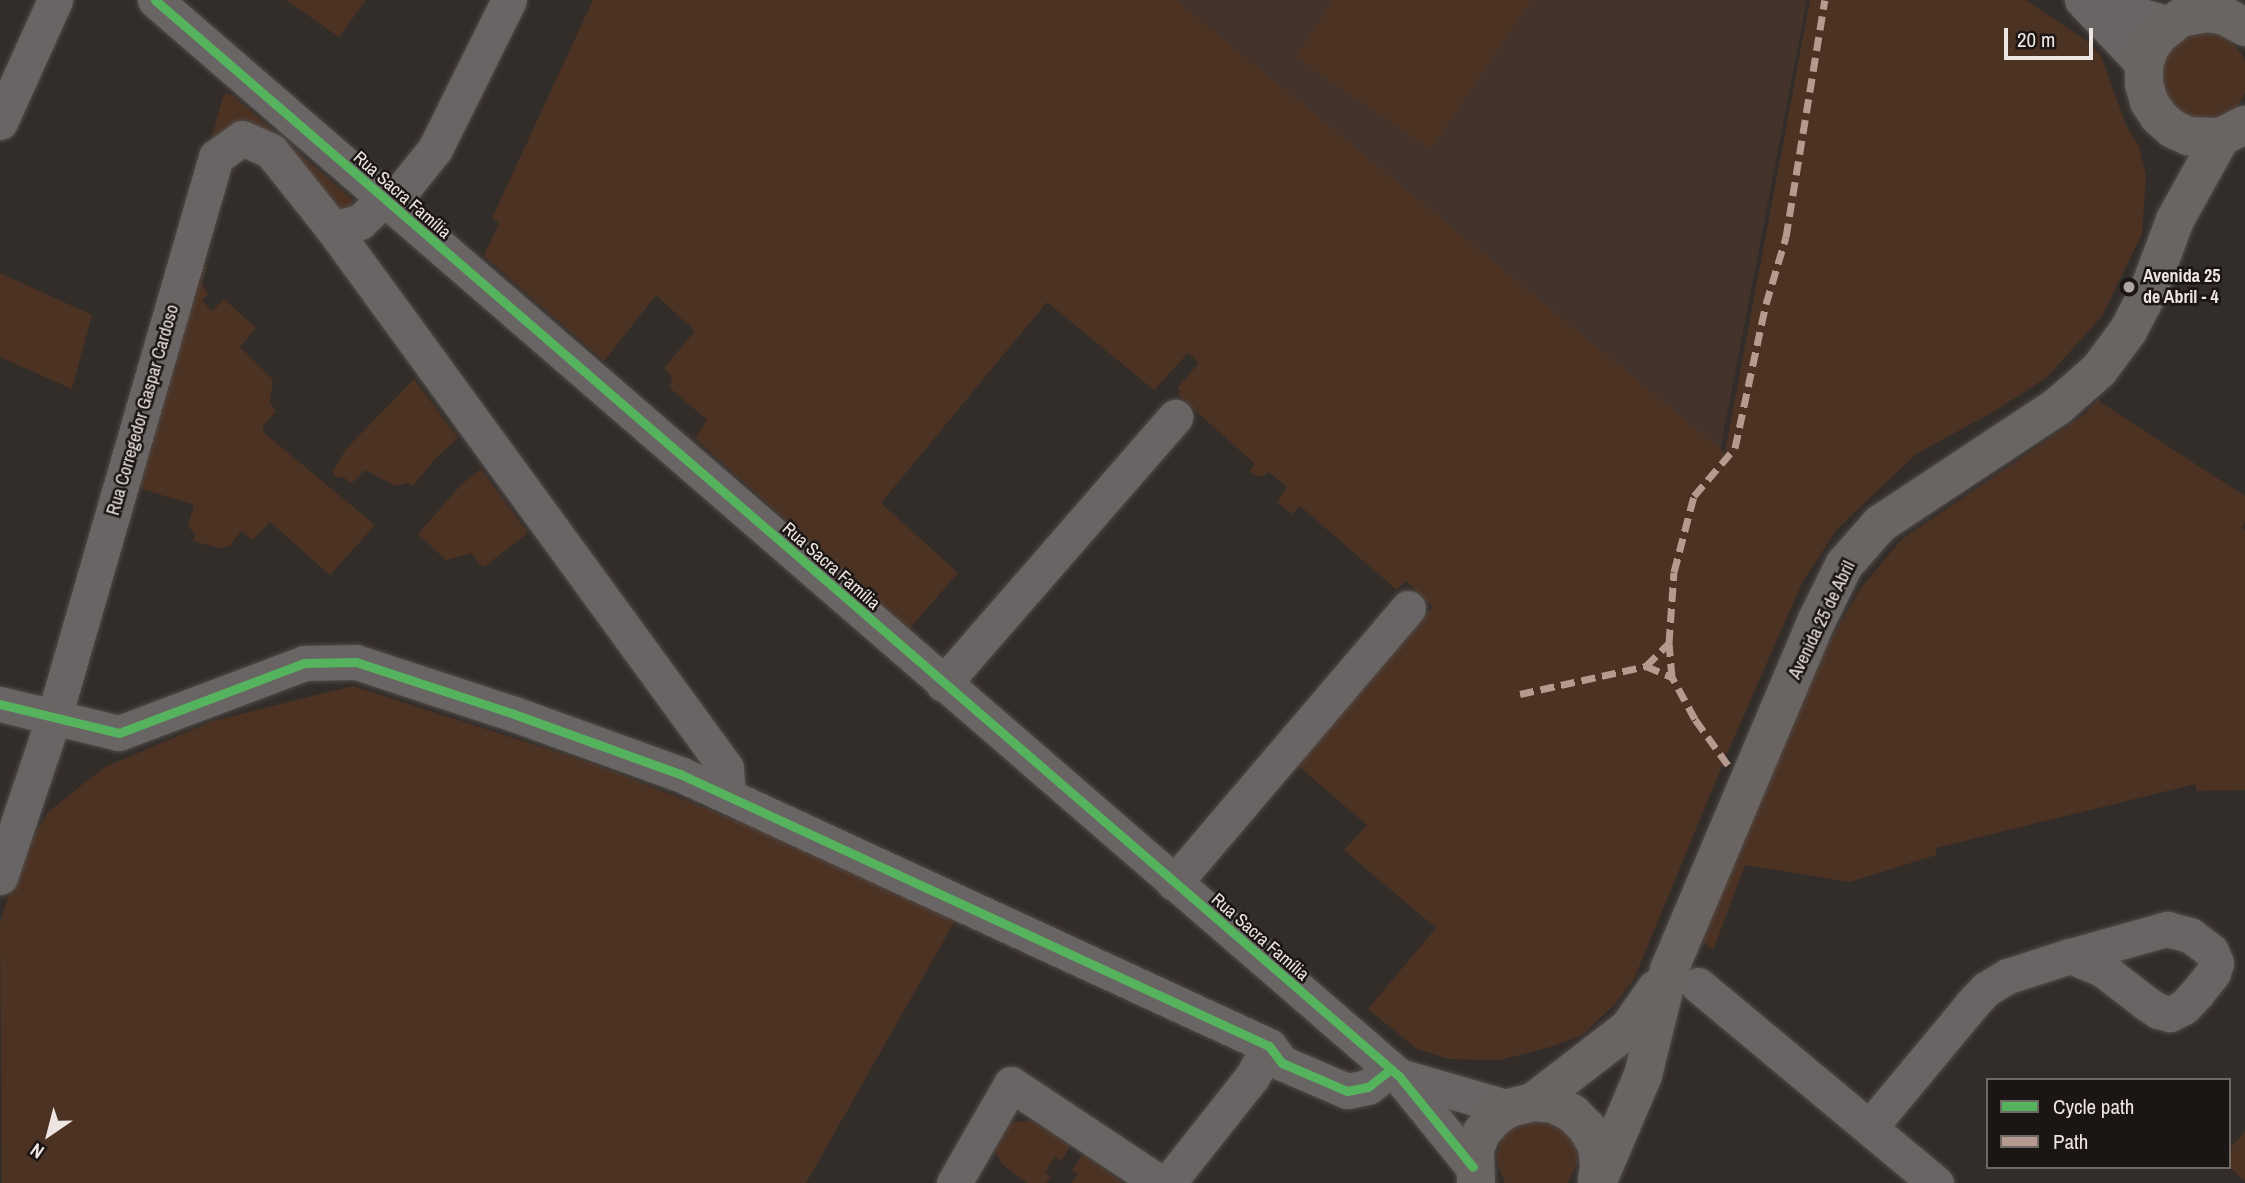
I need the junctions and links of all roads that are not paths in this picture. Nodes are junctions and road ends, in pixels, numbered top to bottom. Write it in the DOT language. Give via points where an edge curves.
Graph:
graph roads {
  1 [pos="55,0"];
  2 [pos="155,0"];
  3 [pos="509,0"];
  4 [pos="2083,0"];
  5 [pos="2188,13"];
  6 [pos="2241,17"];
  7 [pos="2144,65"];
  8 [pos="0,122"];
  9 [pos="2173,129"];
  10 [pos="2238,130"];
  11 [pos="387,202"];
  12 [pos="2175,220"];
  13 [pos="332,229"];
  14 [pos="1175,417"];
  15 [pos="1408,608"];
  16 [pos="943,684"];
  17 [pos="0,704"];
  18 [pos="54,717"];
  19 [pos="728,796"];
  20 [pos="0,877"];
  21 [pos="1174,883"];
  22 [pos="2070,956"];
  23 [pos="1684,978"];
  24 [pos="1355,1039"];
  25 [pos="1269,1046"];
  26 [pos="1394,1073"];
  27 [pos="1521,1105"];
  28 [pos="1870,1127"];
  29 [pos="1475,1175"];
  30 [pos="965,1179"];
  31 [pos="1160,1183"];
  32 [pos="1168,1183"];
  33 [pos="1597,1183"];
  34 [pos="1936,1183"];
  1 -- 8 [label="street"];
  2 -- 11 [label="street, Rua Sacra Família"];
  3 -- 11 [label="street" via="435,149"];
  4 -- 5 [label="street"];
  4 -- 7 [label="street"];
  5 -- 6 [label="main road"];
  5 -- 7 [label="main road" via="2149,49"];
  7 -- 9 [label="main road" via="2149,102"];
  9 -- 10 [label="main road, Avenida 25 de Abril" via="2196,138"];
  9 -- 12 [label="main road, Avenida 25 de Abril"];
  10 -- 12 [label="main road, Avenida 25 de Abril"];
  11 -- 13 [label="street" via="360,222"];
  11 -- 16 [label="street, Rua Sacra Família"];
  12 -- 23 [label="main road, Avenida 25 de Abril" via="2129,331 2099,370 2058,406 1880,524 1844,565 1816,622"];
  13 -- 18 [label="street, Rua Corregedor Gaspar Cardoso" via="271,151 242,138 216,157"];
  13 -- 19 [label="street" via="726,768"];
  14 -- 16 [label="street"];
  15 -- 21 [label="street"];
  16 -- 21 [label="street, Rua Sacra Família"];
  17 -- 18 [label="street"];
  18 -- 19 [label="street" via="119,733 304,663 356,662 514,714"];
  18 -- 20 [label="street, Rua Corregedor Gaspar Cardoso"];
  19 -- 25 [label="street"];
  21 -- 24 [label="street, Rua Sacra Família"];
  22 -- 28 [label="street" via="2008,976 1986,989"];
  23 -- 27 [label="main road, Avenida 25 de Abril" via="1629,1028"];
  23 -- 28 [label="street"];
  23 -- 33 [label="main road, Avenida 25 de Abril"];
  24 -- 25 [label="street" via="1339,1058 1328,1062 1284,1044"];
  24 -- 26 [label="street, Rua Sacra Família"];
  25 -- 26 [label="street" via="1282,1063 1347,1091 1368,1087"];
  25 -- 32 [label="street" via="1252,1077"];
  26 -- 27 [label="street, Rua Sacra Família"];
  26 -- 29 [label="street, Rua Sacra Família"];
  27 -- 29 [label="main road, Avenida 25 de Abril" via="1494,1118 1482,1132 1475,1149"];
  27 -- 33 [label="main road, Avenida 25 de Abril" via="1554,1104 1587,1128 1597,1146"];
  28 -- 34 [label="street"];
  30 -- 31 [label="street" via="1011,1084"];
}
